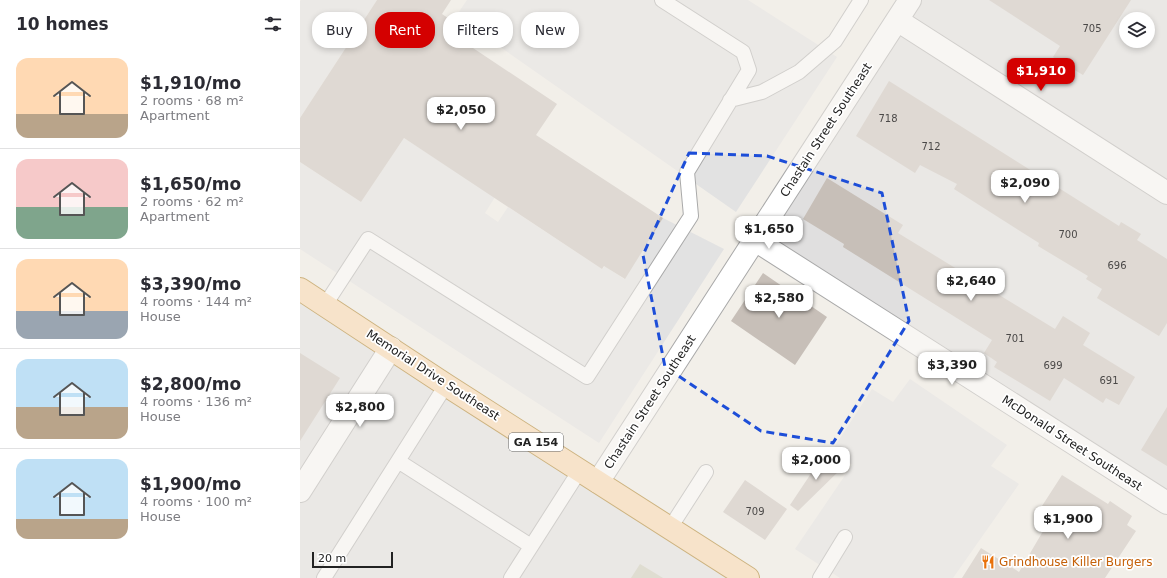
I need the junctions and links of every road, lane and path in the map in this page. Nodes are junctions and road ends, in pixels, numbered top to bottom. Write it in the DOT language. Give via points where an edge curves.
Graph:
graph roads {
  1 [pos="662,0"];
  2 [pos="861,0"];
  3 [pos="910,0"];
  4 [pos="897,20"];
  5 [pos="730,100"];
  6 [pos="1167,193"];
  7 [pos="755,240"];
  8 [pos="300,289"];
  9 [pos="325,305"];
  10 [pos="391,348"];
  11 [pos="446,385"];
  12 [pos="398,461"];
  13 [pos="580,470"];
  14 [pos="706,472"];
  15 [pos="598,482"];
  16 [pos="300,491"];
  17 [pos="1167,503"];
  18 [pos="670,528"];
  19 [pos="845,537"];
  20 [pos="531,546"];
  21 [pos="324,578"];
  22 [pos="510,578"];
  23 [pos="748,578"];
  24 [pos="820,578"];
  1 -- 5 [label="lane" via="743,52 749,70"];
  2 -- 5 [label="lane" via="835,42 799,72 762,92"];
  3 -- 4 [label="street, Chastain Street Southeast"];
  4 -- 6 [label="street"];
  4 -- 7 [label="street, Chastain Street Southeast"];
  5 -- 9 [label="lane" via="687,172 691,216 587,376 368,239"];
  7 -- 15 [label="street, Chastain Street Southeast"];
  7 -- 17 [label="street, McDonald Street Southeast"];
  8 -- 9 [label="main road, Memorial Drive Southeast / GA 154"];
  9 -- 10 [label="main road, Memorial Drive Southeast / GA 154"];
  10 -- 11 [label="main road, Memorial Drive Southeast / GA 154"];
  10 -- 16 [label="street"];
  11 -- 12 [label="lane"];
  11 -- 13 [label="main road, Memorial Drive Southeast / GA 154"];
  12 -- 20 [label="lane"];
  12 -- 21 [label="lane"];
  13 -- 15 [label="main road, Memorial Drive Southeast / GA 154"];
  13 -- 20 [label="lane"];
  14 -- 18 [label="lane"];
  15 -- 18 [label="main road, Memorial Drive Southeast / GA 154"];
  18 -- 23 [label="main road, Memorial Drive Southeast / GA 154"];
  19 -- 24 [label="lane"];
  20 -- 22 [label="lane"];
}
